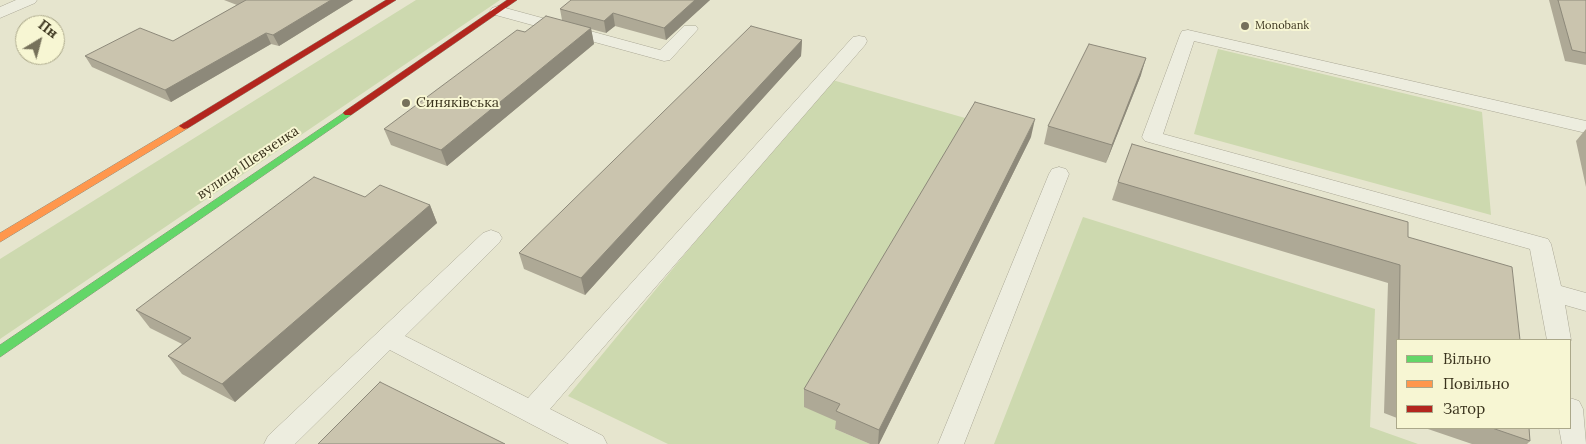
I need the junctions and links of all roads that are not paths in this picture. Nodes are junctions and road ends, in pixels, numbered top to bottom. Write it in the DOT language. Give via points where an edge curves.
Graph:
graph roads {
  1 [pos="28,0"];
  2 [pos="392,0"];
  3 [pos="513,0"];
  4 [pos="498,10"];
  5 [pos="0,13"];
  6 [pos="690,29"];
  7 [pos="859,41"];
  8 [pos="1586,127"];
  9 [pos="1059,174"];
  10 [pos="0,238"];
  11 [pos="491,238"];
  12 [pos="1551,292"];
  13 [pos="1586,302"];
  14 [pos="388,338"];
  15 [pos="1559,339"];
  16 [pos="0,352"];
  17 [pos="531,412"];
  18 [pos="1571,416"];
  19 [pos="277,444"];
  20 [pos="594,444"];
  21 [pos="951,444"];
  22 [pos="1575,444"];
  1 -- 5 [label="lane"];
  2 -- 10 [label="main road"];
  3 -- 4 [label="main road, вулиця Шевченка"];
  4 -- 6 [label="lane" via="664,56"];
  4 -- 16 [label="main road, вулиця Шевченка"];
  7 -- 17 [label="lane"];
  8 -- 12 [label="lane" via="1188,34 1152,137 1540,244"];
  9 -- 21 [label="lane"];
  11 -- 14 [label="lane"];
  12 -- 13 [label="lane"];
  12 -- 15 [label="lane"];
  14 -- 17 [label="lane"];
  14 -- 19 [label="lane"];
  17 -- 20 [label="lane"];
  18 -- 22 [label="lane"];
}
